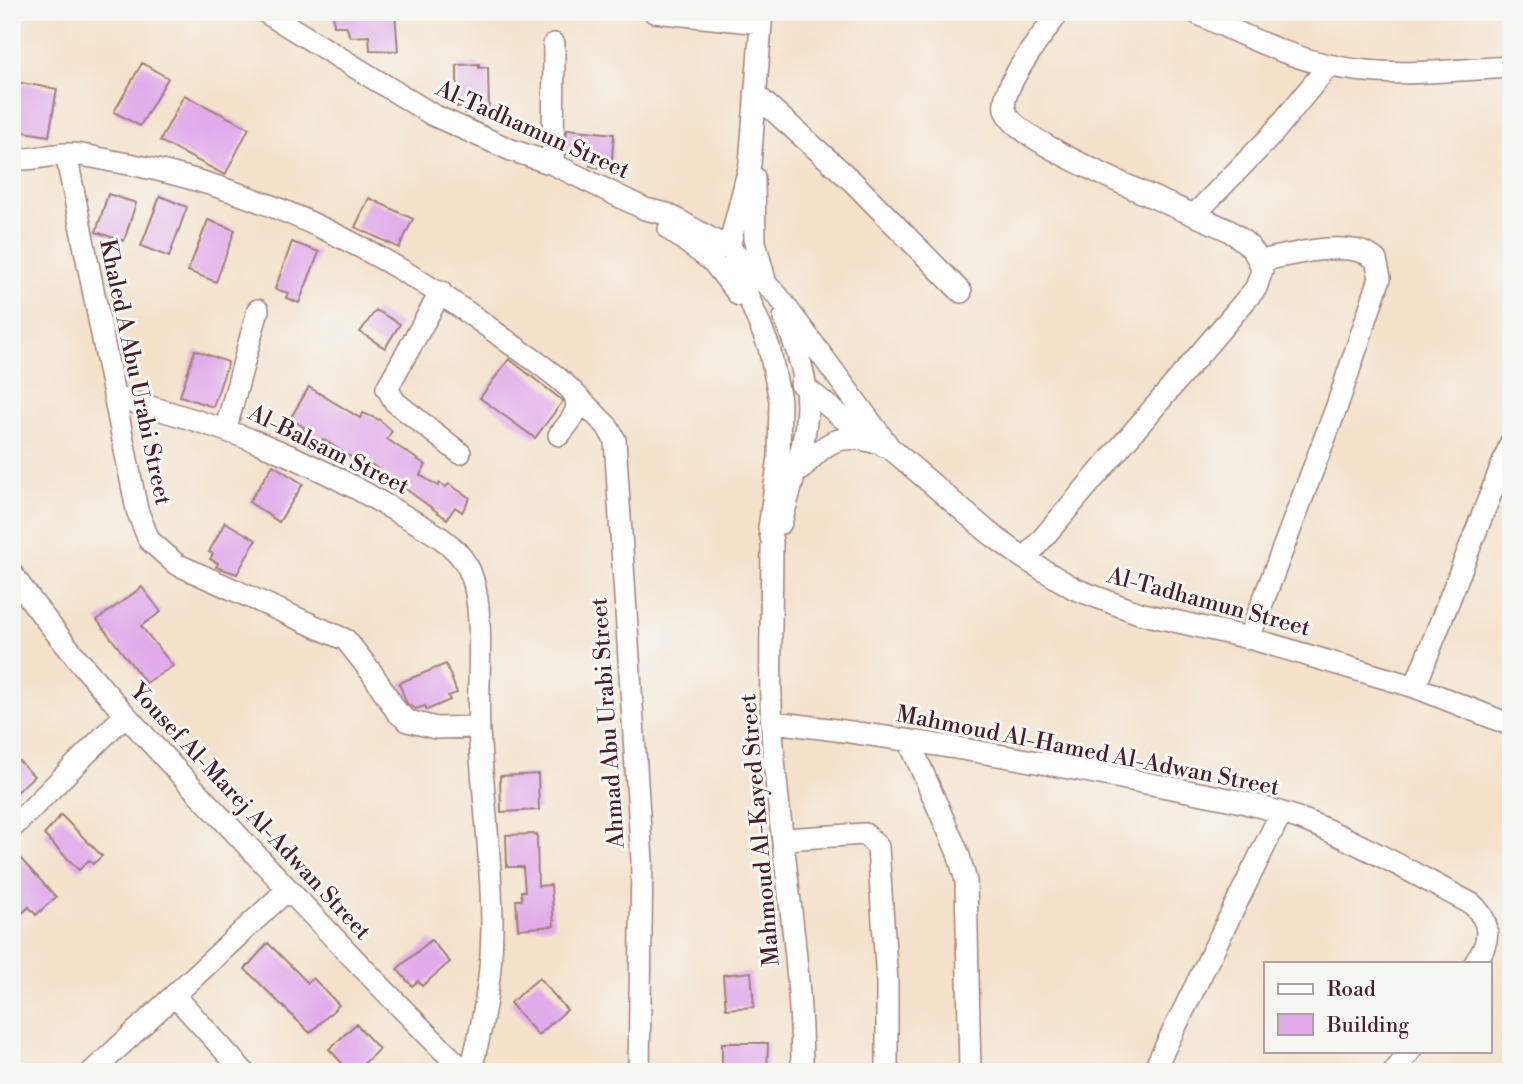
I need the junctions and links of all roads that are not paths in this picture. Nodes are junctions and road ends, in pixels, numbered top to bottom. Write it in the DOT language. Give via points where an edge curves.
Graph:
graph roads {
  1 [pos="654,12"];
  2 [pos="1059,12"];
  3 [pos="1194,12"];
  4 [pos="271,13"];
  5 [pos="762,18"];
  6 [pos="554,44"];
  7 [pos="1329,65"];
  8 [pos="1511,67"];
  9 [pos="755,94"];
  10 [pos="66,154"];
  11 [pos="12,159"];
  12 [pos="553,164"];
  13 [pos="750,164"];
  14 [pos="645,209"];
  15 [pos="1195,214"];
  16 [pos="731,250"];
  17 [pos="1260,261"];
  18 [pos="765,280"];
  19 [pos="441,292"];
  20 [pos="961,292"];
  21 [pos="258,310"];
  22 [pos="769,347"];
  23 [pos="570,389"];
  24 [pos="806,390"];
  25 [pos="117,398"];
  26 [pos="226,428"];
  27 [pos="559,435"];
  28 [pos="1511,442"];
  29 [pos="884,446"];
  30 [pos="460,453"];
  31 [pos="795,475"];
  32 [pos="772,541"];
  33 [pos="1025,559"];
  34 [pos="12,574"];
  35 [pos="1248,638"];
  36 [pos="1415,687"];
  37 [pos="124,716"];
  38 [pos="774,722"];
  39 [pos="1511,725"];
  40 [pos="478,727"];
  41 [pos="909,741"];
  42 [pos="1281,813"];
  43 [pos="12,828"];
  44 [pos="784,839"];
  45 [pos="287,890"];
  46 [pos="1476,962"];
  47 [pos="174,996"];
  48 [pos="1409,1052"];
  49 [pos="92,1072"];
  50 [pos="244,1072"];
  51 [pos="468,1072"];
  52 [pos="639,1072"];
  53 [pos="802,1072"];
  54 [pos="887,1072"];
  55 [pos="970,1072"];
  56 [pos="1153,1072"];
  57 [pos="1394,1072"];
  1 -- 5 [label="street"];
  2 -- 15 [label="street" via="1005,97 1009,118 1024,132 1090,169"];
  3 -- 7 [label="street" via="1272,48"];
  4 -- 12 [label="street, Al-Tadhamun Street" via="321,37 330,49 433,115"];
  5 -- 9 [label="street, Mahmoud Al-Kayed Street"];
  6 -- 12 [label="street"];
  7 -- 8 [label="street" via="1384,72"];
  7 -- 15 [label="street" via="1270,136"];
  9 -- 13 [label="street, Mahmoud Al-Kayed Street"];
  9 -- 20 [label="street" via="853,182"];
  10 -- 11 [label="street, Ahmad Abu Urabi Street" via="32,161"];
  10 -- 19 [label="street, Ahmad Abu Urabi Street" via="149,168 254,201 323,229"];
  10 -- 25 [label="street, Khaled A Abu Urabi Street" via="87,274"];
  12 -- 14 [label="street, Al-Tadhamun Street"];
  13 -- 16 [label="street, Mahmoud Al-Kayed Street"];
  13 -- 18 [label="street, Mahmoud Al-Kayed Street" via="755,242"];
  14 -- 16 [label="street, Al-Tadhamun Street" via="667,214"];
  14 -- 22 [label="street, Al-Tadhamun Street" via="719,268"];
  15 -- 17 [label="street" via="1246,242"];
  16 -- 18 [label="street, Al-Tadhamun Street"];
  16 -- 22 [label="street, Mahmoud Al-Kayed Street"];
  17 -- 33 [label="street" via="1256,288"];
  17 -- 35 [label="street" via="1302,252 1359,251 1376,260 1380,278 1337,406"];
  18 -- 24 [label="street, Mahmoud Al-Kayed Street" via="793,340"];
  18 -- 29 [label="street, Al-Tadhamun Street"];
  19 -- 23 [label="street, Ahmad Abu Urabi Street"];
  19 -- 30 [label="street" via="387,388 395,402"];
  21 -- 26 [label="street"];
  22 -- 24 [label="street, Al-Tadhamun Street"];
  22 -- 32 [label="street, Mahmoud Al-Kayed Street" via="781,420 769,528"];
  23 -- 27 [label="street" via="577,405 575,417"];
  23 -- 52 [label="street, Ahmad Abu Urabi Street" via="615,440 642,860"];
  24 -- 29 [label="street, Al-Tadhamun Street"];
  24 -- 31 [label="street, Mahmoud Al-Kayed Street" via="806,437"];
  25 -- 26 [label="street, Al-Balsam Street"];
  25 -- 40 [label="street, Khaled A Abu Urabi Street" via="137,510 149,540 160,553 346,640 408,721 436,728"];
  26 -- 40 [label="street, Al-Balsam Street" via="353,485 437,536 458,554 476,593"];
  28 -- 36 [label="street"];
  29 -- 31 [label="street" via="857,438 833,441"];
  29 -- 33 [label="street, Al-Tadhamun Street"];
  31 -- 32 [label="street, Mahmoud Al-Kayed Street"];
  32 -- 38 [label="street, Mahmoud Al-Kayed Street"];
  33 -- 35 [label="street, Al-Tadhamun Street" via="1075,589 1115,605"];
  34 -- 37 [label="street, Yousef Al-Marej Al-Adwan Street"];
  35 -- 36 [label="street, Al-Tadhamun Street"];
  36 -- 39 [label="street, Al-Tadhamun Street"];
  37 -- 43 [label="street"];
  37 -- 45 [label="street, Yousef Al-Marej Al-Adwan Street"];
  38 -- 41 [label="street, Mahmoud Al-Hamed Al-Adwan Street"];
  38 -- 44 [label="street, Mahmoud Al-Kayed Street"];
  40 -- 51 [label="street, Al-Balsam Street" via="492,926 483,1010"];
  41 -- 42 [label="street, Mahmoud Al-Hamed Al-Adwan Street" via="1208,794"];
  41 -- 55 [label="street" via="966,881"];
  42 -- 46 [label="street, Mahmoud Al-Hamed Al-Adwan Street" via="1331,832 1472,904 1482,914 1489,936"];
  42 -- 56 [label="street"];
  44 -- 53 [label="street, Mahmoud Al-Kayed Street" via="800,996"];
  44 -- 54 [label="street" via="864,834 878,847 887,982"];
  45 -- 47 [label="street"];
  45 -- 51 [label="street, Yousef Al-Marej Al-Adwan Street"];
  47 -- 49 [label="street"];
  47 -- 50 [label="street"];
  48 -- 57 [label="street"];
}
